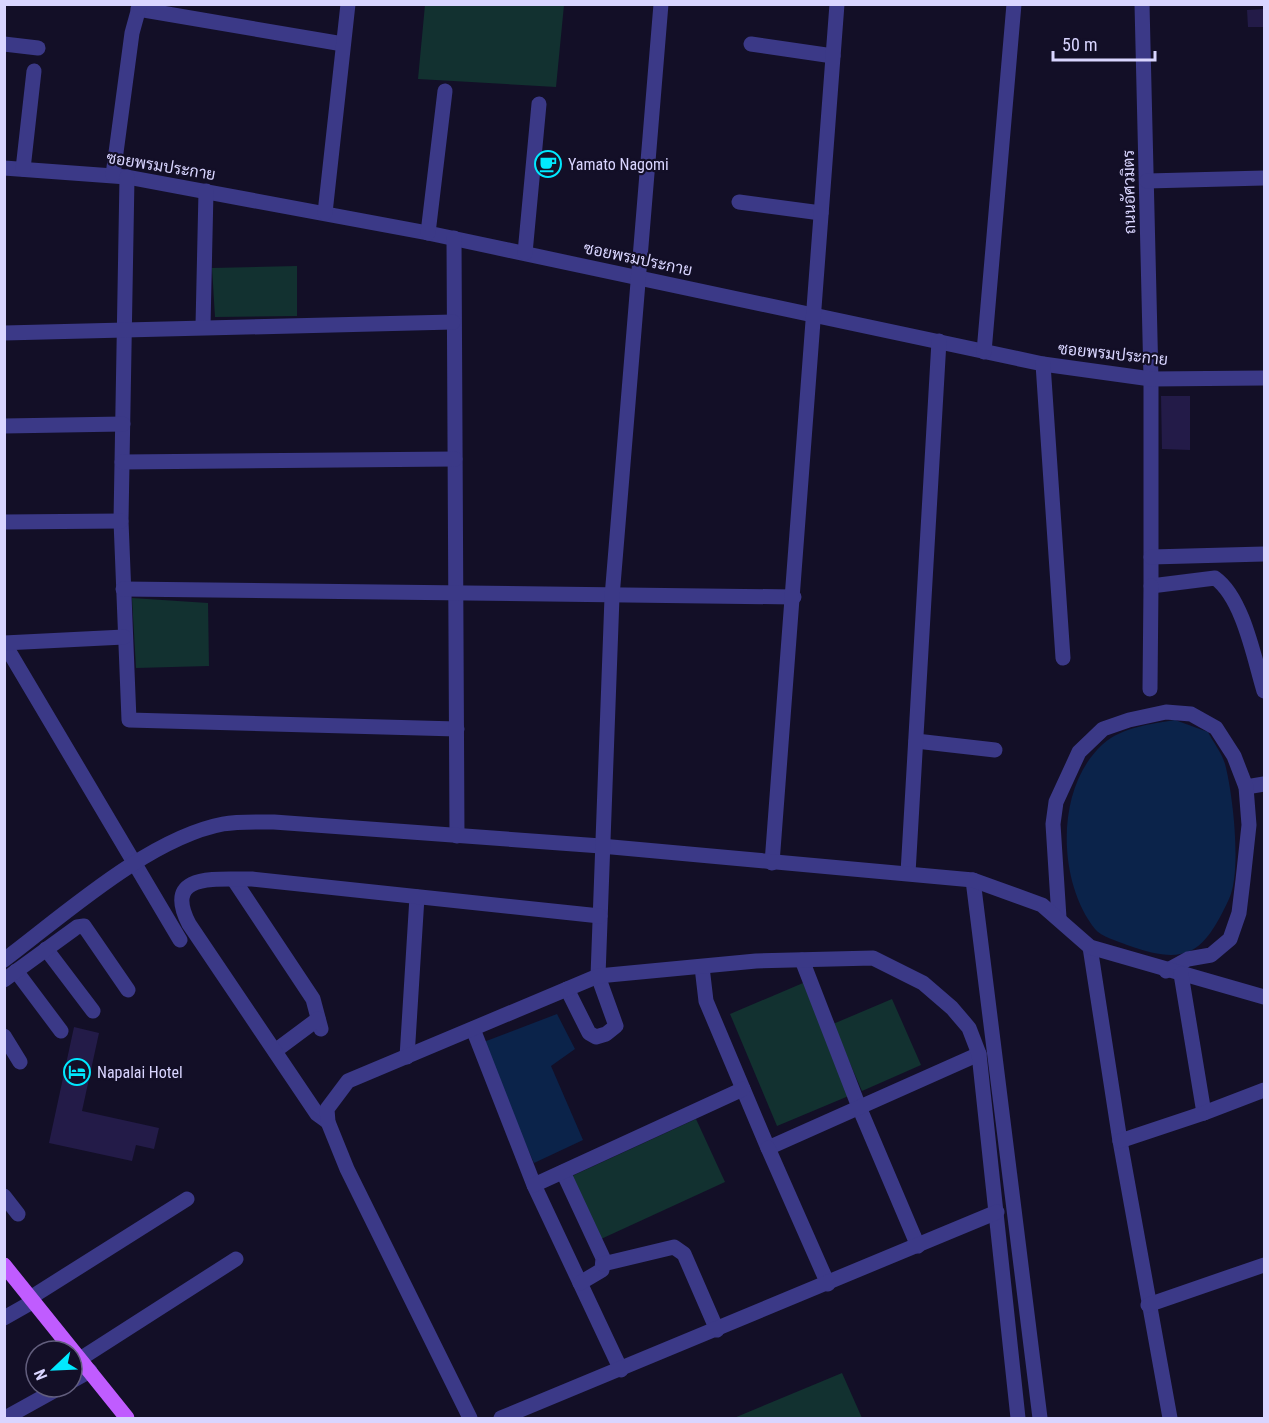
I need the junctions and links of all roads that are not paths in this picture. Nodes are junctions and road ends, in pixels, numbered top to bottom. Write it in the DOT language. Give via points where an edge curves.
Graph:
graph roads {
  1 [pos="348,4"];
  2 [pos="661,4"];
  3 [pos="837,4"];
  4 [pos="1014,4"];
  5 [pos="1142,4"];
  6 [pos="139,7"];
  7 [pos="4,44"];
  8 [pos="344,44"];
  9 [pos="751,44"];
  10 [pos="38,48"];
  11 [pos="833,56"];
  12 [pos="34,71"];
  13 [pos="445,91"];
  14 [pos="539,104"];
  15 [pos="4,168"];
  16 [pos="23,169"];
  17 [pos="120,176"];
  18 [pos="1264,178"];
  19 [pos="1147,181"];
  20 [pos="206,191"];
  21 [pos="739,202"];
  22 [pos="325,213"];
  23 [pos="821,213"];
  24 [pos="428,233"];
  25 [pos="454,238"];
  26 [pos="525,253"];
  27 [pos="639,278"];
  28 [pos="813,316"];
  29 [pos="453,322"];
  30 [pos="204,326"];
  31 [pos="123,331"];
  32 [pos="4,333"];
  33 [pos="939,341"];
  34 [pos="984,352"];
  35 [pos="1042,364"];
  36 [pos="1264,378"];
  37 [pos="1151,379"];
  38 [pos="123,424"];
  39 [pos="4,426"];
  40 [pos="455,459"];
  41 [pos="122,462"];
  42 [pos="121,521"];
  43 [pos="4,522"];
  44 [pos="1264,554"];
  45 [pos="1151,557"];
  46 [pos="1151,586"];
  47 [pos="123,589"];
  48 [pos="456,595"];
  49 [pos="612,597"];
  50 [pos="794,597"];
  51 [pos="124,637"];
  52 [pos="4,643"];
  53 [pos="1063,658"];
  54 [pos="1150,689"];
  55 [pos="1264,691"];
  56 [pos="457,729"];
  57 [pos="916,741"];
  58 [pos="995,750"];
  59 [pos="1264,784"];
  60 [pos="1246,787"];
  61 [pos="457,836"];
  62 [pos="601,846"];
  63 [pos="134,863"];
  64 [pos="772,863"];
  65 [pos="908,873"];
  66 [pos="234,880"];
  67 [pos="973,880"];
  68 [pos="417,897"];
  69 [pos="600,916"];
  70 [pos="1059,918"];
  71 [pos="180,940"];
  72 [pos="1090,948"];
  73 [pos="46,949"];
  74 [pos="4,960"];
  75 [pos="802,960"];
  76 [pos="702,967"];
  77 [pos="1173,973"];
  78 [pos="10,975"];
  79 [pos="598,976"];
  80 [pos="567,989"];
  81 [pos="129,990"];
  82 [pos="1264,997"];
  83 [pos="93,1011"];
  84 [pos="473,1029"];
  85 [pos="61,1031"];
  86 [pos="4,1036"];
  87 [pos="275,1051"];
  88 [pos="979,1054"];
  89 [pos="407,1057"];
  90 [pos="20,1062"];
  91 [pos="743,1089"];
  92 [pos="1264,1090"];
  93 [pos="859,1107"];
  94 [pos="1204,1113"];
  95 [pos="328,1122"];
  96 [pos="1120,1141"];
  97 [pos="768,1148"];
  98 [pos="563,1173"];
  99 [pos="534,1185"];
  100 [pos="4,1196"];
  101 [pos="187,1199"];
  102 [pos="997,1212"];
  103 [pos="18,1214"];
  104 [pos="918,1246"];
  105 [pos="236,1258"];
  106 [pos="603,1264"];
  107 [pos="4,1265"];
  108 [pos="1264,1265"];
  109 [pos="580,1283"];
  110 [pos="828,1284"];
  111 [pos="32,1299"];
  112 [pos="1148,1305"];
  113 [pos="4,1318"];
  114 [pos="717,1330"];
  115 [pos="85,1365"];
  116 [pos="621,1370"];
  117 [pos="40,1399"];
  118 [pos="4,1419"];
  119 [pos="127,1419"];
  120 [pos="470,1419"];
  121 [pos="501,1419"];
  122 [pos="1018,1419"];
  123 [pos="1040,1419"];
  124 [pos="1170,1419"];
  1 -- 8 [label="street"];
  2 -- 27 [label="street"];
  3 -- 11 [label="street"];
  4 -- 34 [label="street"];
  5 -- 19 [label="street, ถนนอัศวมิตร"];
  6 -- 8 [label="street"];
  6 -- 17 [label="street" via="132,33"];
  7 -- 10 [label="street"];
  8 -- 22 [label="street"];
  9 -- 11 [label="street"];
  11 -- 23 [label="street"];
  12 -- 16 [label="street"];
  13 -- 24 [label="street"];
  14 -- 26 [label="street"];
  15 -- 16 [label="street, ซอยพรมประกาย"];
  16 -- 17 [label="street, ซอยพรมประกาย"];
  17 -- 20 [label="street, ซอยพรมประกาย"];
  17 -- 31 [label="street"];
  18 -- 19 [label="street"];
  19 -- 37 [label="street, ถนนอัศวมิตร"];
  20 -- 22 [label="street, ซอยพรมประกาย"];
  20 -- 30 [label="street"];
  21 -- 23 [label="street"];
  22 -- 24 [label="street, ซอยพรมประกาย"];
  23 -- 28 [label="street"];
  24 -- 25 [label="street, ซอยพรมประกาย"];
  25 -- 26 [label="street, ซอยพรมประกาย"];
  25 -- 29 [label="street"];
  26 -- 27 [label="street, ซอยพรมประกาย"];
  27 -- 28 [label="street, ซอยพรมประกาย"];
  27 -- 49 [label="street"];
  28 -- 33 [label="street, ซอยพรมประกาย"];
  28 -- 50 [label="street"];
  29 -- 30 [label="street"];
  29 -- 40 [label="street"];
  30 -- 31 [label="street"];
  31 -- 32 [label="street"];
  31 -- 38 [label="street"];
  33 -- 34 [label="street, ซอยพรมประกาย"];
  33 -- 57 [label="street"];
  34 -- 35 [label="street, ซอยพรมประกาย"];
  35 -- 37 [label="street, ซอยพรมประกาย"];
  35 -- 53 [label="street"];
  36 -- 37 [label="street, ซอยพรมประกาย"];
  37 -- 45 [label="street, ถนนอัศวมิตร"];
  38 -- 39 [label="street"];
  38 -- 41 [label="street"];
  40 -- 41 [label="street"];
  40 -- 48 [label="street"];
  41 -- 42 [label="street"];
  42 -- 43 [label="street"];
  42 -- 47 [label="street"];
  44 -- 45 [label="street"];
  45 -- 46 [label="street, ถนนอัศวมิตร"];
  46 -- 54 [label="street, ถนนอัศวมิตร"];
  46 -- 55 [label="street" via="1215,578 1225,585"];
  47 -- 48 [label="street"];
  47 -- 51 [label="street"];
  48 -- 49 [label="street"];
  48 -- 56 [label="street"];
  49 -- 50 [label="street"];
  49 -- 62 [label="street"];
  50 -- 64 [label="street"];
  51 -- 52 [label="street"];
  51 -- 56 [label="street" via="129,720"];
  52 -- 63 [label="street"];
  56 -- 61 [label="street"];
  57 -- 58 [label="street"];
  57 -- 65 [label="street"];
  59 -- 60 [label="street"];
  60 -- 70 [label="street" via="1234,756 1216,728 1191,714 1166,712 1103,729 1079,752 1056,801 1053,824"];
  60 -- 77 [label="street" via="1249,825 1239,913 1230,939 1211,955 1188,959"];
  61 -- 62 [label="street"];
  61 -- 63 [label="street" via="274,822 223,824 186,836"];
  62 -- 64 [label="street"];
  62 -- 69 [label="street"];
  63 -- 71 [label="street"];
  63 -- 74 [label="street"];
  64 -- 65 [label="street"];
  65 -- 67 [label="street"];
  66 -- 68 [label="street"];
  66 -- 87 [label="street" via="313,999 320,1024"];
  66 -- 87 [label="street" via="198,880 185,889 180,907"];
  67 -- 70 [label="street" via="1042,905"];
  67 -- 123 [label="street"];
  68 -- 69 [label="street"];
  68 -- 89 [label="street"];
  69 -- 79 [label="street"];
  70 -- 72 [label="street"];
  72 -- 77 [label="street"];
  72 -- 96 [label="street"];
  73 -- 78 [label="street"];
  73 -- 81 [label="street" via="84,926"];
  73 -- 83 [label="street"];
  75 -- 76 [label="street"];
  75 -- 88 [label="street" via="873,958 923,983 969,1028"];
  75 -- 93 [label="street"];
  76 -- 79 [label="street"];
  76 -- 91 [label="street" via="706,1002"];
  77 -- 82 [label="street"];
  77 -- 94 [label="street"];
  78 -- 85 [label="street"];
  79 -- 80 [label="street"];
  79 -- 80 [label="street" via="616,1026 606,1034 596,1037 589,1033"];
  80 -- 84 [label="street"];
  84 -- 89 [label="street"];
  84 -- 99 [label="street"];
  86 -- 90 [label="street"];
  87 -- 95 [label="street" via="317,1114"];
  88 -- 93 [label="street"];
  88 -- 102 [label="street"];
  89 -- 95 [label="street" via="348,1081 327,1109"];
  91 -- 97 [label="street"];
  91 -- 98 [label="street"];
  92 -- 94 [label="street"];
  93 -- 97 [label="street"];
  93 -- 104 [label="street"];
  94 -- 96 [label="street"];
  95 -- 120 [label="street" via="347,1169"];
  96 -- 112 [label="street"];
  97 -- 110 [label="street"];
  98 -- 99 [label="street"];
  98 -- 106 [label="street"];
  99 -- 109 [label="street"];
  100 -- 103 [label="street"];
  101 -- 111 [label="street"];
  102 -- 104 [label="street"];
  102 -- 122 [label="street"];
  104 -- 110 [label="street"];
  105 -- 115 [label="street"];
  106 -- 109 [label="street" via="602,1270"];
  106 -- 114 [label="street" via="674,1247 684,1254"];
  107 -- 111 [label="main road"];
  108 -- 112 [label="street"];
  109 -- 116 [label="street"];
  110 -- 114 [label="street"];
  111 -- 113 [label="street"];
  111 -- 115 [label="main road"];
  112 -- 124 [label="street"];
  114 -- 116 [label="street"];
  115 -- 119 [label="main road"];
  116 -- 121 [label="street"];
  117 -- 118 [label="street"];
}
